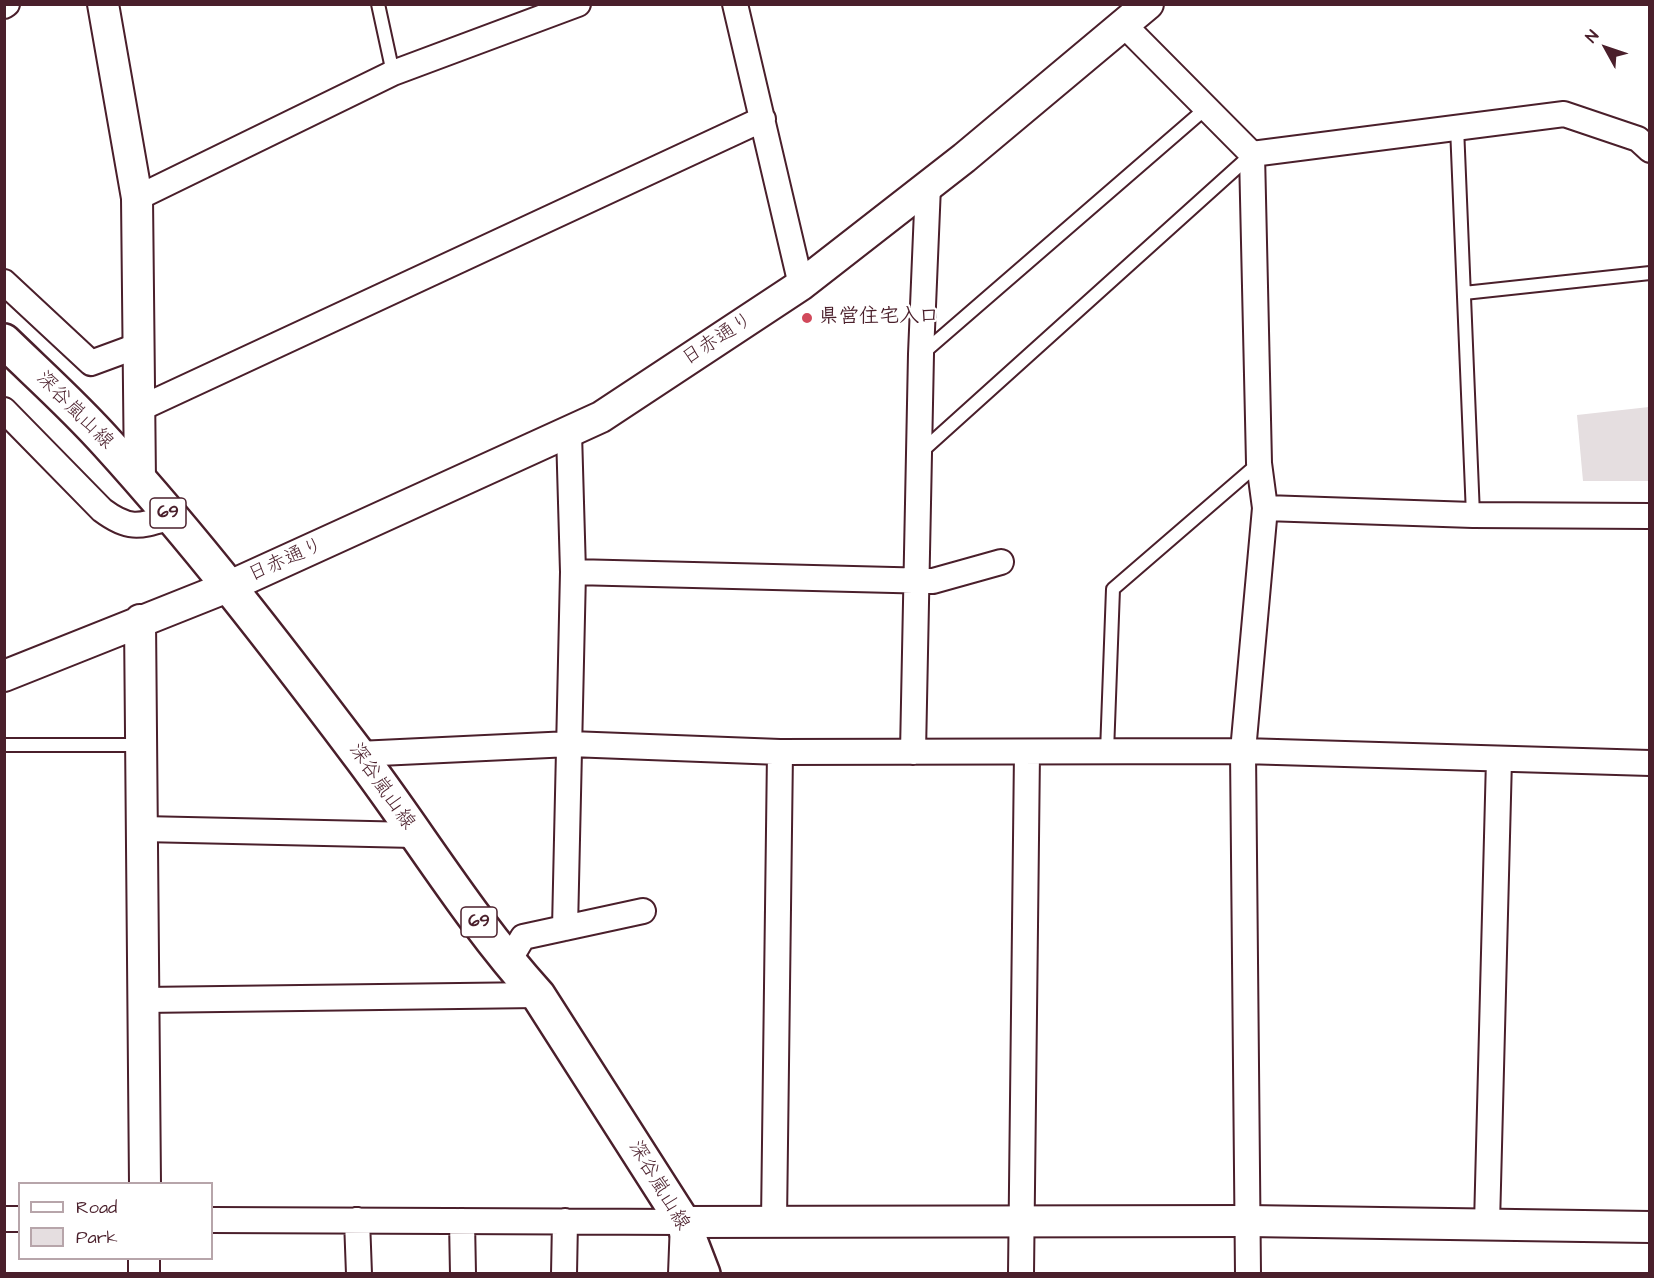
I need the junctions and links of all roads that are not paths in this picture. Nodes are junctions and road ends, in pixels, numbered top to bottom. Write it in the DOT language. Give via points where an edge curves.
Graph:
graph roads {
  1 [pos="103,4"];
  2 [pos="378,4"];
  3 [pos="578,4"];
  4 [pos="735,4"];
  5 [pos="1148,4"];
  6 [pos="1123,24"];
  7 [pos="393,73"];
  8 [pos="1205,109"];
  9 [pos="764,119"];
  10 [pos="1457,127"];
  11 [pos="1650,150"];
  12 [pos="1252,154"];
  13 [pos="928,186"];
  14 [pos="136,198"];
  15 [pos="1650,273"];
  16 [pos="4,282"];
  17 [pos="801,285"];
  18 [pos="1464,293"];
  19 [pos="4,340"];
  20 [pos="140,345"];
  21 [pos="921,354"];
  22 [pos="139,408"];
  23 [pos="4,410"];
  24 [pos="569,433"];
  25 [pos="919,454"];
  26 [pos="1259,463"];
  27 [pos="140,481"];
  28 [pos="1265,508"];
  29 [pos="1473,515"];
  30 [pos="1650,516"];
  31 [pos="172,517"];
  32 [pos="1001,562"];
  33 [pos="573,572"];
  34 [pos="916,581"];
  35 [pos="230,586"];
  36 [pos="140,620"];
  37 [pos="4,676"];
  38 [pos="570,744"];
  39 [pos="4,745"];
  40 [pos="142,746"];
  41 [pos="780,752"];
  42 [pos="913,752"];
  43 [pos="1027,752"];
  44 [pos="1107,752"];
  45 [pos="1243,752"];
  46 [pos="358,753"];
  47 [pos="1499,759"];
  48 [pos="1650,763"];
  49 [pos="142,829"];
  50 [pos="415,835"];
  51 [pos="643,911"];
  52 [pos="565,928"];
  53 [pos="508,962"];
  54 [pos="538,994"];
  55 [pos="143,1000"];
  56 [pos="145,1182"];
  57 [pos="213,1220"];
  58 [pos="357,1220"];
  59 [pos="462,1221"];
  60 [pos="565,1221"];
  61 [pos="683,1221"];
  62 [pos="774,1221"];
  63 [pos="1022,1221"];
  64 [pos="1248,1221"];
  65 [pos="1487,1224"];
  66 [pos="1650,1227"];
  67 [pos="359,1274"];
  68 [pos="463,1274"];
  69 [pos="564,1274"];
  70 [pos="681,1274"];
  71 [pos="703,1274"];
  72 [pos="1021,1274"];
  73 [pos="1248,1274"];
  1 -- 14 [label="street"];
  2 -- 7 [label="lane"];
  3 -- 7 [label="street"];
  4 -- 9 [label="street"];
  5 -- 6 [label="street, 日赤通り"];
  6 -- 8 [label="street"];
  6 -- 13 [label="street, 日赤通り"];
  7 -- 14 [label="street"];
  8 -- 12 [label="street"];
  8 -- 21 [label="lane"];
  9 -- 17 [label="street"];
  9 -- 22 [label="street"];
  10 -- 11 [label="street" via="1564,114 1638,139"];
  10 -- 12 [label="street"];
  10 -- 18 [label="lane"];
  12 -- 25 [label="lane"];
  12 -- 26 [label="street"];
  13 -- 17 [label="street, 日赤通り"];
  13 -- 21 [label="street"];
  14 -- 20 [label="street"];
  15 -- 18 [label="lane"];
  16 -- 20 [label="street" via="91,363"];
  17 -- 24 [label="street, 日赤通り" via="601,417"];
  18 -- 29 [label="lane"];
  19 -- 27 [label="main road, 深谷嵐山線 / 69" via="106,441"];
  20 -- 22 [label="street"];
  21 -- 25 [label="street"];
  22 -- 27 [label="street"];
  23 -- 31 [label="street" via="120,524 139,526"];
  24 -- 33 [label="street"];
  24 -- 35 [label="street, 日赤通り"];
  25 -- 34 [label="street"];
  26 -- 28 [label="street"];
  26 -- 44 [label="lane" via="1113,589"];
  27 -- 31 [label="main road, 深谷嵐山線 / 69"];
  28 -- 29 [label="street"];
  28 -- 45 [label="street"];
  29 -- 30 [label="street"];
  31 -- 35 [label="main road, 深谷嵐山線 / 69"];
  32 -- 34 [label="street" via="933,581"];
  33 -- 34 [label="street"];
  33 -- 38 [label="street"];
  34 -- 42 [label="street"];
  35 -- 36 [label="street, 日赤通り"];
  35 -- 46 [label="main road, 深谷嵐山線 / 69"];
  36 -- 37 [label="street, 日赤通り"];
  36 -- 40 [label="street"];
  38 -- 41 [label="street"];
  38 -- 46 [label="street"];
  38 -- 52 [label="street"];
  39 -- 40 [label="lane"];
  40 -- 49 [label="street"];
  41 -- 42 [label="street"];
  41 -- 62 [label="street"];
  42 -- 43 [label="street"];
  43 -- 44 [label="street"];
  43 -- 63 [label="street"];
  44 -- 45 [label="street"];
  45 -- 47 [label="street"];
  45 -- 64 [label="street"];
  46 -- 50 [label="main road, 深谷嵐山線 / 69"];
  47 -- 48 [label="street"];
  47 -- 65 [label="street"];
  49 -- 50 [label="street"];
  49 -- 55 [label="street"];
  50 -- 53 [label="main road, 深谷嵐山線 / 69"];
  51 -- 52 [label="street"];
  52 -- 53 [label="street" via="523,937"];
  53 -- 54 [label="main road, 深谷嵐山線 / 69"];
  54 -- 55 [label="street"];
  54 -- 61 [label="main road, 深谷嵐山線 / 69"];
  55 -- 56 [label="street"];
  57 -- 58 [label="street"];
  58 -- 59 [label="street"];
  58 -- 67 [label="street"];
  59 -- 60 [label="street"];
  59 -- 68 [label="street"];
  60 -- 61 [label="street"];
  60 -- 69 [label="street"];
  61 -- 62 [label="street"];
  61 -- 70 [label="street"];
  61 -- 71 [label="main road, 深谷嵐山線 / 69"];
  62 -- 63 [label="street"];
  63 -- 64 [label="street"];
  63 -- 72 [label="street"];
  64 -- 65 [label="street"];
  64 -- 73 [label="street"];
  65 -- 66 [label="street"];
}
